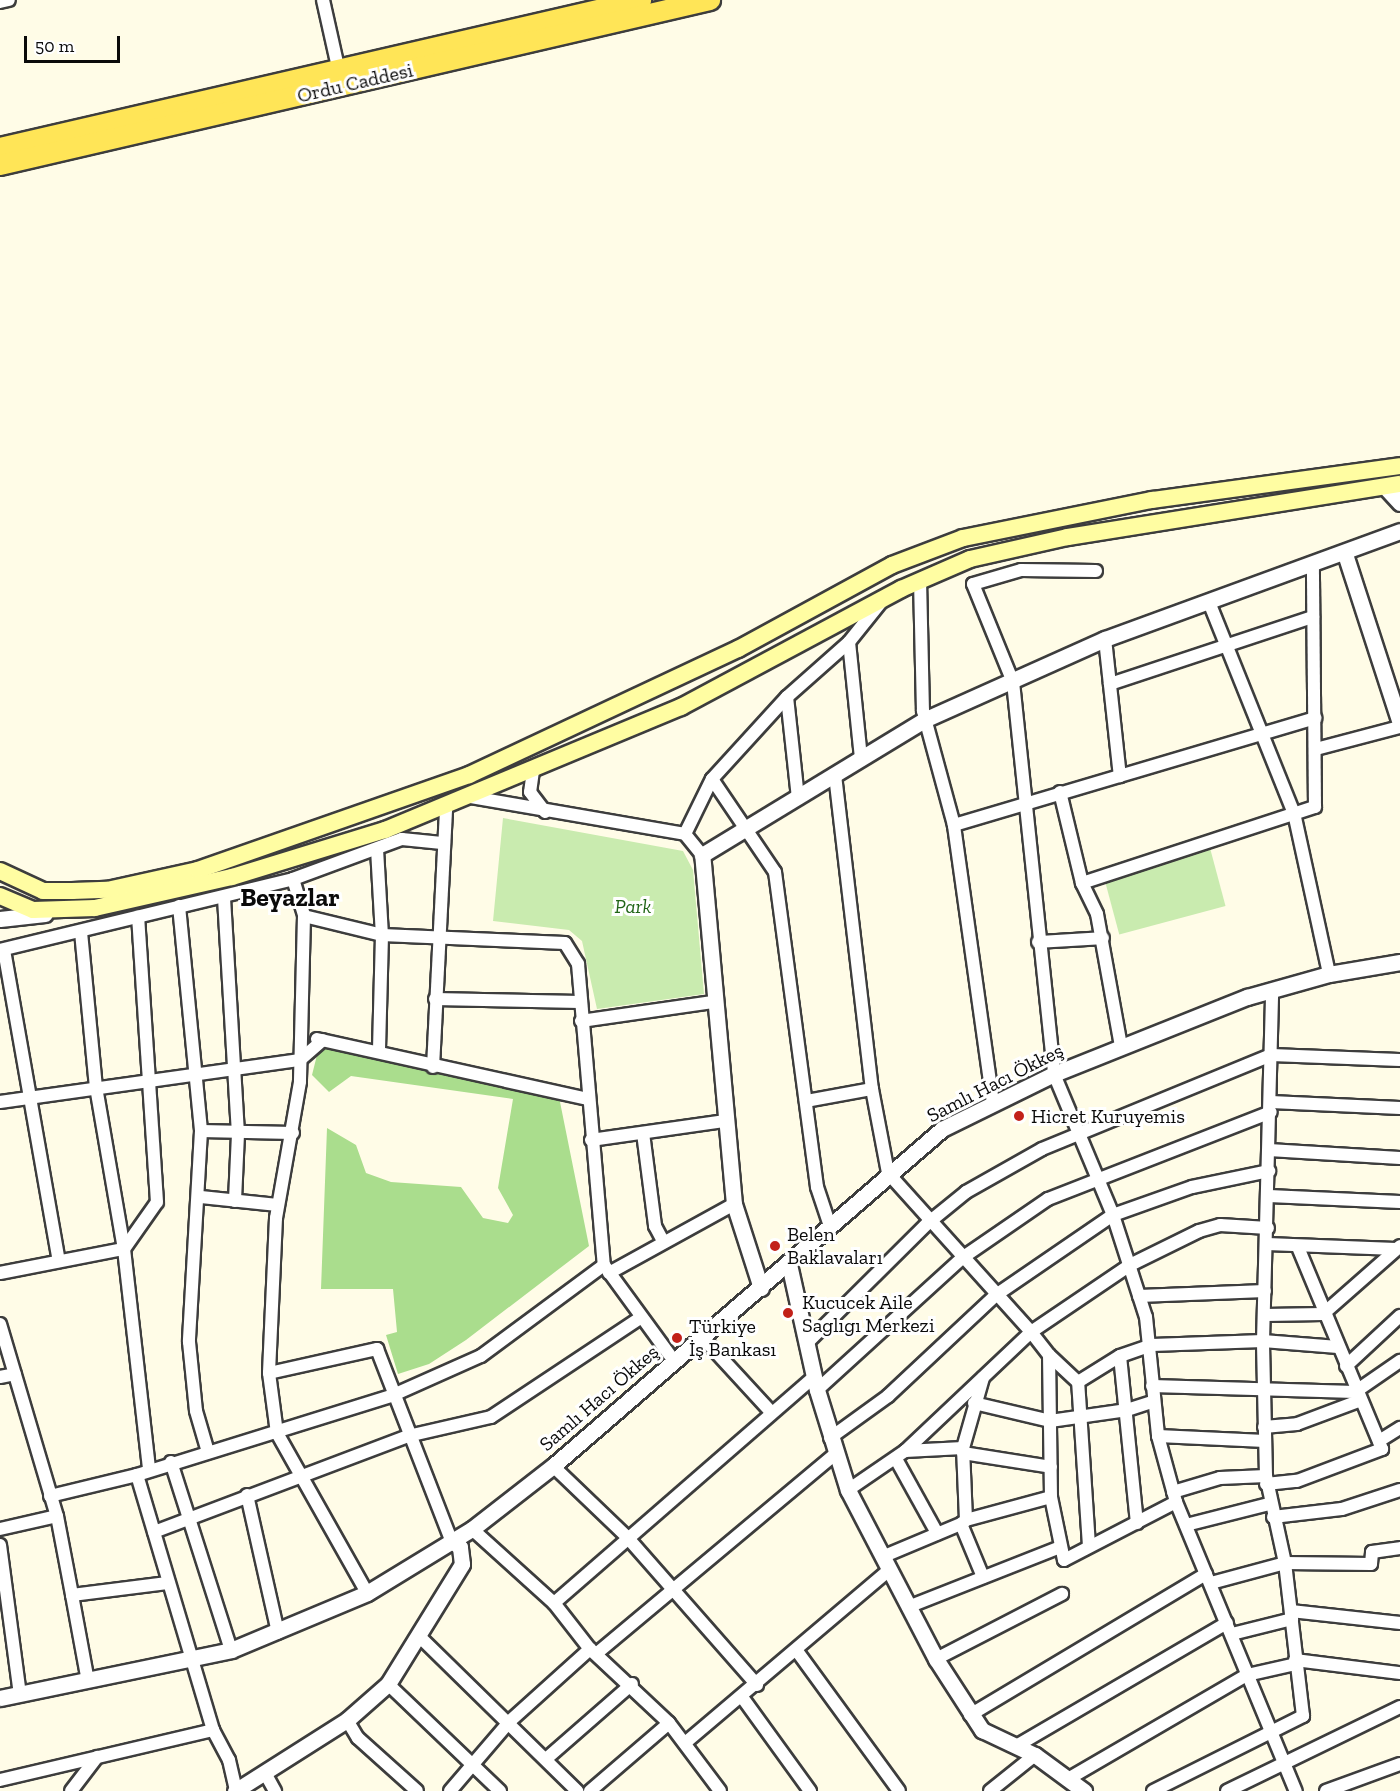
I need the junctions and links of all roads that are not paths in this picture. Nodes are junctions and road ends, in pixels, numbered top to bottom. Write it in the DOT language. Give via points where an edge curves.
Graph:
graph roads {
  1 [pos="9,0"];
  2 [pos="323,0"];
  3 [pos="641,0"];
  4 [pos="710,0"];
  5 [pos="0,2"];
  6 [pos="338,67"];
  7 [pos="0,148"];
  8 [pos="0,165"];
  9 [pos="1400,466"];
  10 [pos="1392,486"];
  11 [pos="1400,503"];
  12 [pos="1400,520"];
  13 [pos="1396,532"];
  14 [pos="1345,554"];
  15 [pos="1313,565"];
  16 [pos="1096,571"];
  17 [pos="920,580"];
  18 [pos="883,598"];
  19 [pos="1209,602"];
  20 [pos="1313,617"];
  21 [pos="1105,639"];
  22 [pos="849,642"];
  23 [pos="1228,649"];
  24 [pos="1013,682"];
  25 [pos="1110,684"];
  26 [pos="787,697"];
  27 [pos="1315,718"];
  28 [pos="926,719"];
  29 [pos="1400,725"];
  30 [pos="1261,731"];
  31 [pos="1316,749"];
  32 [pos="861,758"];
  33 [pos="533,771"];
  34 [pos="836,775"];
  35 [pos="1120,776"];
  36 [pos="712,779"];
  37 [pos="1060,792"];
  38 [pos="471,797"];
  39 [pos="798,798"];
  40 [pos="1024,801"];
  41 [pos="446,806"];
  42 [pos="545,812"];
  43 [pos="1294,813"];
  44 [pos="954,825"];
  45 [pos="748,828"];
  46 [pos="685,834"];
  47 [pos="442,843"];
  48 [pos="377,849"];
  49 [pos="702,855"];
  50 [pos="0,871"];
  51 [pos="293,879"];
  52 [pos="1082,883"];
  53 [pos="0,896"];
  54 [pos="224,898"];
  55 [pos="179,906"];
  56 [pos="57,912"];
  57 [pos="304,916"];
  58 [pos="138,917"];
  59 [pos="0,919"];
  60 [pos="81,932"];
  61 [pos="382,935"];
  62 [pos="436,937"];
  63 [pos="1103,938"];
  64 [pos="1038,942"];
  65 [pos="2,950"];
  66 [pos="1400,962"];
  67 [pos="1329,974"];
  68 [pos="1272,990"];
  69 [pos="435,999"];
  70 [pos="580,1002"];
  71 [pos="713,1002"];
  72 [pos="581,1021"];
  73 [pos="302,1036"];
  74 [pos="323,1041"];
  75 [pos="1121,1046"];
  76 [pos="379,1051"];
  77 [pos="1271,1054"];
  78 [pos="300,1060"];
  79 [pos="1400,1060"];
  80 [pos="433,1067"];
  81 [pos="234,1068"];
  82 [pos="194,1074"];
  83 [pos="1054,1074"];
  84 [pos="148,1079"];
  85 [pos="96,1087"];
  86 [pos="872,1089"];
  87 [pos="27,1097"];
  88 [pos="588,1099"];
  89 [pos="0,1101"];
  90 [pos="806,1101"];
  91 [pos="993,1103"];
  92 [pos="1271,1107"];
  93 [pos="1400,1108"];
  94 [pos="724,1121"];
  95 [pos="201,1131"];
  96 [pos="1081,1132"];
  97 [pos="293,1133"];
  98 [pos="643,1133"];
  99 [pos="238,1134"];
  100 [pos="591,1140"];
  101 [pos="1269,1150"];
  102 [pos="1400,1158"];
  103 [pos="1269,1171"];
  104 [pos="888,1173"];
  105 [pos="1096,1177"];
  106 [pos="1269,1196"];
  107 [pos="201,1197"];
  108 [pos="235,1201"];
  109 [pos="1400,1202"];
  110 [pos="278,1204"];
  111 [pos="734,1204"];
  112 [pos="1113,1215"];
  113 [pos="928,1223"];
  114 [pos="830,1226"];
  115 [pos="1268,1227"];
  116 [pos="663,1241"];
  117 [pos="1267,1244"];
  118 [pos="1298,1247"];
  119 [pos="1398,1247"];
  120 [pos="124,1249"];
  121 [pos="962,1258"];
  122 [pos="59,1260"];
  123 [pos="789,1264"];
  124 [pos="1130,1265"];
  125 [pos="607,1269"];
  126 [pos="0,1274"];
  127 [pos="761,1288"];
  128 [pos="1265,1291"];
  129 [pos="996,1295"];
  130 [pos="1139,1296"];
  131 [pos="1323,1314"];
  132 [pos="1265,1315"];
  133 [pos="1400,1316"];
  134 [pos="640,1318"];
  135 [pos="0,1324"];
  136 [pos="1031,1332"];
  137 [pos="703,1338"];
  138 [pos="809,1341"];
  139 [pos="1263,1341"];
  140 [pos="1152,1345"];
  141 [pos="1338,1347"];
  142 [pos="1049,1355"];
  143 [pos="1120,1356"];
  144 [pos="1400,1361"];
  145 [pos="674,1362"];
  146 [pos="1346,1366"];
  147 [pos="269,1373"];
  148 [pos="15,1374"];
  149 [pos="984,1374"];
  150 [pos="0,1377"];
  151 [pos="1077,1382"];
  152 [pos="816,1383"];
  153 [pos="1152,1386"];
  154 [pos="1263,1391"];
  155 [pos="391,1396"];
  156 [pos="1357,1396"];
  157 [pos="1154,1401"];
  158 [pos="974,1403"];
  159 [pos="1127,1410"];
  160 [pos="771,1412"];
  161 [pos="1079,1418"];
  162 [pos="1050,1421"];
  163 [pos="1264,1427"];
  164 [pos="1400,1428"];
  165 [pos="277,1433"];
  166 [pos="408,1436"];
  167 [pos="1158,1436"];
  168 [pos="830,1438"];
  169 [pos="1265,1440"];
  170 [pos="1379,1441"];
  171 [pos="963,1450"];
  172 [pos="208,1452"];
  173 [pos="835,1454"];
  174 [pos="901,1455"];
  175 [pos="171,1462"];
  176 [pos="553,1466"];
  177 [pos="1051,1467"];
  178 [pos="149,1468"];
  179 [pos="137,1475"];
  180 [pos="296,1475"];
  181 [pos="1266,1480"];
  182 [pos="848,1490"];
  183 [pos="1400,1490"];
  184 [pos="50,1496"];
  185 [pos="247,1496"];
  186 [pos="1051,1497"];
  187 [pos="1174,1497"];
  188 [pos="1269,1504"];
  189 [pos="57,1516"];
  190 [pos="1273,1517"];
  191 [pos="189,1520"];
  192 [pos="963,1522"];
  193 [pos="1137,1523"];
  194 [pos="1186,1525"];
  195 [pos="0,1529"];
  196 [pos="472,1529"];
  197 [pos="154,1532"];
  198 [pos="937,1533"];
  199 [pos="627,1537"];
  200 [pos="451,1540"];
  201 [pos="0,1545"];
  202 [pos="1089,1546"];
  203 [pos="1060,1547"];
  204 [pos="1400,1548"];
  205 [pos="1285,1563"];
  206 [pos="886,1564"];
  207 [pos="983,1577"];
  208 [pos="1209,1579"];
  209 [pos="167,1583"];
  210 [pos="671,1588"];
  211 [pos="367,1593"];
  212 [pos="72,1594"];
  213 [pos="1062,1594"];
  214 [pos="554,1604"];
  215 [pos="908,1607"];
  216 [pos="1291,1615"];
  217 [pos="1400,1623"];
  218 [pos="1229,1629"];
  219 [pos="278,1633"];
  220 [pos="421,1638"];
  221 [pos="231,1650"];
  222 [pos="797,1651"];
  223 [pos="593,1652"];
  224 [pos="936,1659"];
  225 [pos="189,1660"];
  226 [pos="1296,1662"];
  227 [pos="1400,1673"];
  228 [pos="1247,1675"];
  229 [pos="88,1681"];
  230 [pos="388,1684"];
  231 [pos="632,1684"];
  232 [pos="757,1685"];
  233 [pos="20,1695"];
  234 [pos="742,1697"];
  235 [pos="0,1698"];
  236 [pos="1400,1707"];
  237 [pos="970,1715"];
  238 [pos="347,1720"];
  239 [pos="510,1721"];
  240 [pos="669,1722"];
  241 [pos="213,1730"];
  242 [pos="1269,1730"];
  243 [pos="685,1743"];
  244 [pos="1018,1745"];
  245 [pos="1035,1755"];
  246 [pos="98,1757"];
  247 [pos="546,1759"];
  248 [pos="1283,1762"];
  249 [pos="1400,1764"];
  250 [pos="473,1767"];
  251 [pos="265,1773"];
  252 [pos="1068,1779"];
  253 [pos="0,1780"];
  254 [pos="994,1790"];
  255 [pos="71,1791"];
  256 [pos="236,1791"];
  257 [pos="275,1791"];
  258 [pos="417,1791"];
  259 [pos="450,1791"];
  260 [pos="500,1791"];
  261 [pos="577,1791"];
  262 [pos="590,1791"];
  263 [pos="720,1791"];
  264 [pos="810,1791"];
  265 [pos="900,1791"];
  266 [pos="1084,1791"];
  267 [pos="1153,1791"];
  268 [pos="1227,1791"];
  269 [pos="1296,1791"];
  270 [pos="1326,1791"];
  1 -- 5 [label="street"];
  2 -- 6 [label="street"];
  3 -- 6 [label="main road, Ordu Caddesi"];
  4 -- 8 [label="main road, Ordu Caddesi"];
  6 -- 7 [label="main road, Ordu Caddesi"];
  9 -- 50 [label="main road" via="1152,500 963,538 892,565 719,658 469,775 198,870 107,890 72,891 44,891"];
  10 -- 11 [label="street"];
  10 -- 17 [label="main road" via="1068,537 970,559"];
  12 -- 13 [label="street"];
  13 -- 14 [label="street"];
  14 -- 15 [label="street"];
  14 -- 29 [label="street"];
  15 -- 19 [label="street"];
  15 -- 20 [label="street"];
  16 -- 24 [label="street" via="1021,570 973,584"];
  17 -- 18 [label="main road"];
  17 -- 28 [label="street"];
  18 -- 22 [label="street"];
  18 -- 33 [label="main road" via="681,707"];
  19 -- 21 [label="street"];
  19 -- 23 [label="street"];
  20 -- 23 [label="street"];
  20 -- 27 [label="street"];
  21 -- 24 [label="street"];
  21 -- 25 [label="street"];
  22 -- 26 [label="street"];
  22 -- 32 [label="street"];
  23 -- 25 [label="street"];
  23 -- 30 [label="street"];
  24 -- 28 [label="street"];
  24 -- 40 [label="street"];
  25 -- 35 [label="street"];
  26 -- 36 [label="street"];
  26 -- 39 [label="street"];
  27 -- 30 [label="street"];
  27 -- 31 [label="street"];
  28 -- 32 [label="street"];
  28 -- 44 [label="street"];
  29 -- 31 [label="street"];
  30 -- 35 [label="street"];
  30 -- 43 [label="street"];
  31 -- 43 [label="street" via="1315,807"];
  32 -- 34 [label="street"];
  33 -- 38 [label="main road"];
  33 -- 42 [label="street" via="530,792"];
  34 -- 39 [label="street"];
  34 -- 86 [label="street"];
  35 -- 37 [label="street"];
  36 -- 45 [label="street"];
  36 -- 46 [label="street"];
  37 -- 40 [label="street"];
  37 -- 52 [label="street"];
  38 -- 41 [label="main road"];
  38 -- 42 [label="street"];
  39 -- 45 [label="street"];
  40 -- 44 [label="street"];
  40 -- 64 [label="street"];
  41 -- 47 [label="street"];
  41 -- 56 [label="main road" via="232,877"];
  42 -- 46 [label="street"];
  43 -- 52 [label="street"];
  43 -- 67 [label="street"];
  44 -- 91 [label="street"];
  45 -- 49 [label="street"];
  45 -- 90 [label="street" via="775,872"];
  46 -- 49 [label="street"];
  47 -- 48 [label="street" via="402,839"];
  47 -- 62 [label="street"];
  48 -- 51 [label="street"];
  48 -- 61 [label="street"];
  49 -- 71 [label="street"];
  51 -- 54 [label="street"];
  51 -- 57 [label="street"];
  52 -- 63 [label="street"];
  53 -- 56 [label="main road" via="33,910"];
  54 -- 55 [label="street"];
  54 -- 81 [label="street"];
  55 -- 58 [label="street"];
  55 -- 82 [label="street"];
  56 -- 59 [label="street"];
  57 -- 61 [label="street"];
  57 -- 73 [label="street"];
  58 -- 60 [label="street"];
  58 -- 84 [label="street"];
  60 -- 65 [label="street"];
  60 -- 85 [label="street"];
  61 -- 62 [label="street"];
  61 -- 76 [label="street"];
  62 -- 69 [label="street"];
  62 -- 70 [label="street" via="565,943 578,964"];
  63 -- 64 [label="street"];
  63 -- 75 [label="street"];
  64 -- 83 [label="street"];
  65 -- 87 [label="street"];
  66 -- 67 [label="street, Samlı Hacı Ökkeş"];
  67 -- 68 [label="street, Samlı Hacı Ökkeş"];
  68 -- 75 [label="street, Samlı Hacı Ökkeş"];
  68 -- 77 [label="street"];
  69 -- 70 [label="street"];
  69 -- 80 [label="street"];
  70 -- 72 [label="street"];
  71 -- 72 [label="street"];
  71 -- 94 [label="street"];
  72 -- 88 [label="street"];
  73 -- 74 [label="street"];
  73 -- 78 [label="street"];
  74 -- 76 [label="street"];
  74 -- 78 [label="street"];
  75 -- 83 [label="street, Samlı Hacı Ökkeş"];
  76 -- 80 [label="street"];
  77 -- 79 [label="street"];
  77 -- 92 [label="street"];
  77 -- 96 [label="street"];
  78 -- 81 [label="street"];
  78 -- 97 [label="street"];
  80 -- 88 [label="street"];
  81 -- 82 [label="street"];
  81 -- 99 [label="street"];
  82 -- 84 [label="street"];
  82 -- 95 [label="street"];
  83 -- 91 [label="street, Samlı Hacı Ökkeş"];
  83 -- 96 [label="street"];
  84 -- 85 [label="street"];
  84 -- 120 [label="street" via="157,1202"];
  85 -- 87 [label="street"];
  85 -- 120 [label="street"];
  86 -- 90 [label="street"];
  86 -- 104 [label="street"];
  87 -- 89 [label="street"];
  87 -- 122 [label="street"];
  88 -- 100 [label="street"];
  90 -- 114 [label="street" via="817,1187"];
  91 -- 104 [label="street, Samlı Hacı Ökkeş" via="942,1129"];
  92 -- 93 [label="street"];
  92 -- 101 [label="street"];
  92 -- 105 [label="street"];
  94 -- 98 [label="street"];
  94 -- 111 [label="street"];
  95 -- 99 [label="street"];
  95 -- 107 [label="street"];
  96 -- 105 [label="street"];
  96 -- 113 [label="street" via="966,1192"];
  97 -- 99 [label="street"];
  97 -- 110 [label="street"];
  98 -- 100 [label="street"];
  98 -- 116 [label="street" via="655,1226"];
  99 -- 108 [label="street"];
  100 -- 125 [label="street"];
  101 -- 102 [label="street"];
  101 -- 103 [label="street"];
  103 -- 106 [label="street"];
  103 -- 112 [label="street" via="1192,1187"];
  104 -- 113 [label="street"];
  104 -- 114 [label="street, Samlı Hacı Ökkeş"];
  105 -- 112 [label="street"];
  105 -- 121 [label="street" via="1048,1199"];
  106 -- 109 [label="street"];
  106 -- 115 [label="street"];
  107 -- 108 [label="street"];
  107 -- 172 [label="street" via="192,1238 189,1342 196,1411"];
  108 -- 110 [label="street"];
  110 -- 147 [label="street"];
  111 -- 116 [label="street"];
  111 -- 127 [label="street"];
  112 -- 124 [label="street"];
  112 -- 129 [label="street"];
  113 -- 121 [label="street"];
  113 -- 138 [label="street"];
  114 -- 123 [label="street, Samlı Hacı Ökkeş"];
  115 -- 117 [label="street"];
  115 -- 124 [label="street" via="1210,1227"];
  116 -- 125 [label="street"];
  117 -- 118 [label="street"];
  117 -- 128 [label="street"];
  118 -- 119 [label="street"];
  118 -- 131 [label="street"];
  119 -- 131 [label="street"];
  120 -- 122 [label="street"];
  120 -- 178 [label="street"];
  121 -- 129 [label="street"];
  121 -- 152 [label="street"];
  122 -- 126 [label="street"];
  123 -- 127 [label="street, Samlı Hacı Ökkeş"];
  123 -- 138 [label="street"];
  124 -- 130 [label="street"];
  124 -- 136 [label="street"];
  125 -- 134 [label="street"];
  125 -- 155 [label="street" via="480,1356"];
  127 -- 137 [label="street, Samlı Hacı Ökkeş"];
  128 -- 130 [label="street"];
  128 -- 132 [label="street"];
  129 -- 136 [label="street"];
  129 -- 168 [label="street" via="888,1396"];
  130 -- 140 [label="street"];
  131 -- 132 [label="street"];
  131 -- 141 [label="street"];
  132 -- 139 [label="street"];
  133 -- 146 [label="street"];
  134 -- 145 [label="street"];
  134 -- 166 [label="street" via="491,1417"];
  135 -- 148 [label="street"];
  136 -- 142 [label="street"];
  136 -- 149 [label="street"];
  137 -- 145 [label="street, Samlı Hacı Ökkeş"];
  137 -- 160 [label="street"];
  138 -- 152 [label="street"];
  139 -- 140 [label="street"];
  139 -- 141 [label="street"];
  139 -- 154 [label="street"];
  140 -- 143 [label="street"];
  140 -- 153 [label="street" via="1147,1360"];
  141 -- 146 [label="street"];
  142 -- 151 [label="street"];
  142 -- 162 [label="street"];
  143 -- 151 [label="street"];
  143 -- 159 [label="street"];
  144 -- 156 [label="street"];
  145 -- 176 [label="street, Samlı Hacı Ökkeş"];
  146 -- 156 [label="street"];
  147 -- 155 [label="street" via="377,1349"];
  147 -- 165 [label="street"];
  148 -- 150 [label="street"];
  148 -- 184 [label="street"];
  149 -- 158 [label="street"];
  149 -- 174 [label="street"];
  151 -- 161 [label="street"];
  152 -- 160 [label="street"];
  152 -- 168 [label="street"];
  153 -- 154 [label="street"];
  153 -- 157 [label="street"];
  154 -- 156 [label="street"];
  154 -- 163 [label="street"];
  155 -- 165 [label="street"];
  155 -- 166 [label="street"];
  156 -- 163 [label="street" via="1297,1424"];
  156 -- 170 [label="street"];
  157 -- 159 [label="street"];
  157 -- 167 [label="street"];
  158 -- 162 [label="street"];
  158 -- 171 [label="street"];
  159 -- 161 [label="street"];
  159 -- 193 [label="street"];
  160 -- 199 [label="street"];
  161 -- 162 [label="street"];
  161 -- 202 [label="street"];
  162 -- 177 [label="street"];
  163 -- 169 [label="street"];
  164 -- 170 [label="street"];
  165 -- 172 [label="street"];
  165 -- 180 [label="street"];
  166 -- 180 [label="street"];
  166 -- 200 [label="street"];
  167 -- 169 [label="street"];
  167 -- 187 [label="street"];
  168 -- 173 [label="street"];
  169 -- 181 [label="street"];
  170 -- 181 [label="street" via="1382,1449 1297,1481"];
  171 -- 174 [label="street"];
  171 -- 177 [label="street"];
  171 -- 192 [label="street"];
  172 -- 175 [label="street"];
  173 -- 182 [label="street"];
  173 -- 210 [label="street"];
  174 -- 182 [label="street"];
  174 -- 198 [label="street"];
  175 -- 178 [label="street"];
  175 -- 191 [label="street"];
  176 -- 196 [label="street, Samlı Hacı Ökkeş"];
  176 -- 199 [label="street"];
  177 -- 186 [label="street"];
  178 -- 179 [label="street"];
  179 -- 184 [label="street"];
  179 -- 197 [label="street"];
  180 -- 185 [label="street"];
  180 -- 211 [label="street"];
  181 -- 187 [label="street" via="1220,1478"];
  181 -- 188 [label="street"];
  182 -- 206 [label="street"];
  183 -- 190 [label="street" via="1342,1509"];
  184 -- 189 [label="street"];
  185 -- 191 [label="street"];
  185 -- 219 [label="street"];
  186 -- 192 [label="street"];
  186 -- 203 [label="street"];
  187 -- 193 [label="street"];
  187 -- 194 [label="street"];
  188 -- 190 [label="street"];
  188 -- 194 [label="street"];
  189 -- 195 [label="street"];
  189 -- 212 [label="street"];
  190 -- 205 [label="street"];
  191 -- 197 [label="street"];
  191 -- 221 [label="street"];
  192 -- 198 [label="street"];
  192 -- 207 [label="street"];
  193 -- 202 [label="street"];
  194 -- 208 [label="street"];
  196 -- 200 [label="street, Samlı Hacı Ökkeş"];
  196 -- 214 [label="street"];
  197 -- 209 [label="street"];
  198 -- 206 [label="street"];
  199 -- 210 [label="street"];
  199 -- 214 [label="street"];
  200 -- 211 [label="street, Samlı Hacı Ökkeş"];
  200 -- 220 [label="street" via="460,1547 462,1564"];
  201 -- 233 [label="street"];
  202 -- 203 [label="street" via="1064,1560"];
  203 -- 207 [label="street"];
  204 -- 205 [label="street" via="1372,1552 1371,1564"];
  205 -- 208 [label="street"];
  205 -- 216 [label="street"];
  206 -- 215 [label="street"];
  206 -- 222 [label="street"];
  207 -- 215 [label="street"];
  208 -- 218 [label="street"];
  208 -- 237 [label="street"];
  209 -- 212 [label="street"];
  209 -- 225 [label="street"];
  210 -- 223 [label="street"];
  210 -- 232 [label="street"];
  211 -- 219 [label="street, Samlı Hacı Ökkeş"];
  212 -- 229 [label="street"];
  213 -- 224 [label="street"];
  214 -- 223 [label="street"];
  215 -- 224 [label="street"];
  216 -- 217 [label="street"];
  216 -- 218 [label="street"];
  216 -- 226 [label="street"];
  218 -- 228 [label="street"];
  218 -- 244 [label="street"];
  219 -- 221 [label="street, Samlı Hacı Ökkeş"];
  220 -- 230 [label="street"];
  220 -- 239 [label="street"];
  221 -- 225 [label="street, Samlı Hacı Ökkeş"];
  222 -- 232 [label="street"];
  222 -- 265 [label="street"];
  223 -- 231 [label="street"];
  223 -- 239 [label="street"];
  224 -- 237 [label="street"];
  225 -- 229 [label="street, Samlı Hacı Ökkeş"];
  225 -- 241 [label="street"];
  226 -- 227 [label="street"];
  226 -- 228 [label="street"];
  226 -- 242 [label="street" via="1303,1716"];
  228 -- 242 [label="street"];
  228 -- 252 [label="street"];
  229 -- 233 [label="street, Samlı Hacı Ökkeş"];
  230 -- 238 [label="street"];
  230 -- 250 [label="street"];
  231 -- 240 [label="street"];
  231 -- 247 [label="street"];
  232 -- 234 [label="street"];
  233 -- 235 [label="street, Samlı Hacı Ökkeş"];
  234 -- 243 [label="street"];
  234 -- 264 [label="street"];
  236 -- 248 [label="street"];
  237 -- 244 [label="street" via="982,1730"];
  238 -- 251 [label="street"];
  238 -- 258 [label="street" via="358,1738"];
  239 -- 247 [label="street"];
  239 -- 250 [label="street"];
  240 -- 243 [label="street"];
  240 -- 262 [label="street"];
  241 -- 246 [label="street"];
  241 -- 256 [label="street" via="229,1760"];
  242 -- 248 [label="street"];
  242 -- 267 [label="street"];
  243 -- 263 [label="street"];
  244 -- 245 [label="street"];
  245 -- 252 [label="street"];
  245 -- 254 [label="street"];
  246 -- 253 [label="street"];
  246 -- 255 [label="street"];
  247 -- 261 [label="street"];
  248 -- 268 [label="street"];
  248 -- 269 [label="street"];
  249 -- 270 [label="street"];
  250 -- 259 [label="street"];
  250 -- 260 [label="street"];
  251 -- 256 [label="street"];
  251 -- 257 [label="street"];
  252 -- 266 [label="street"];
}
